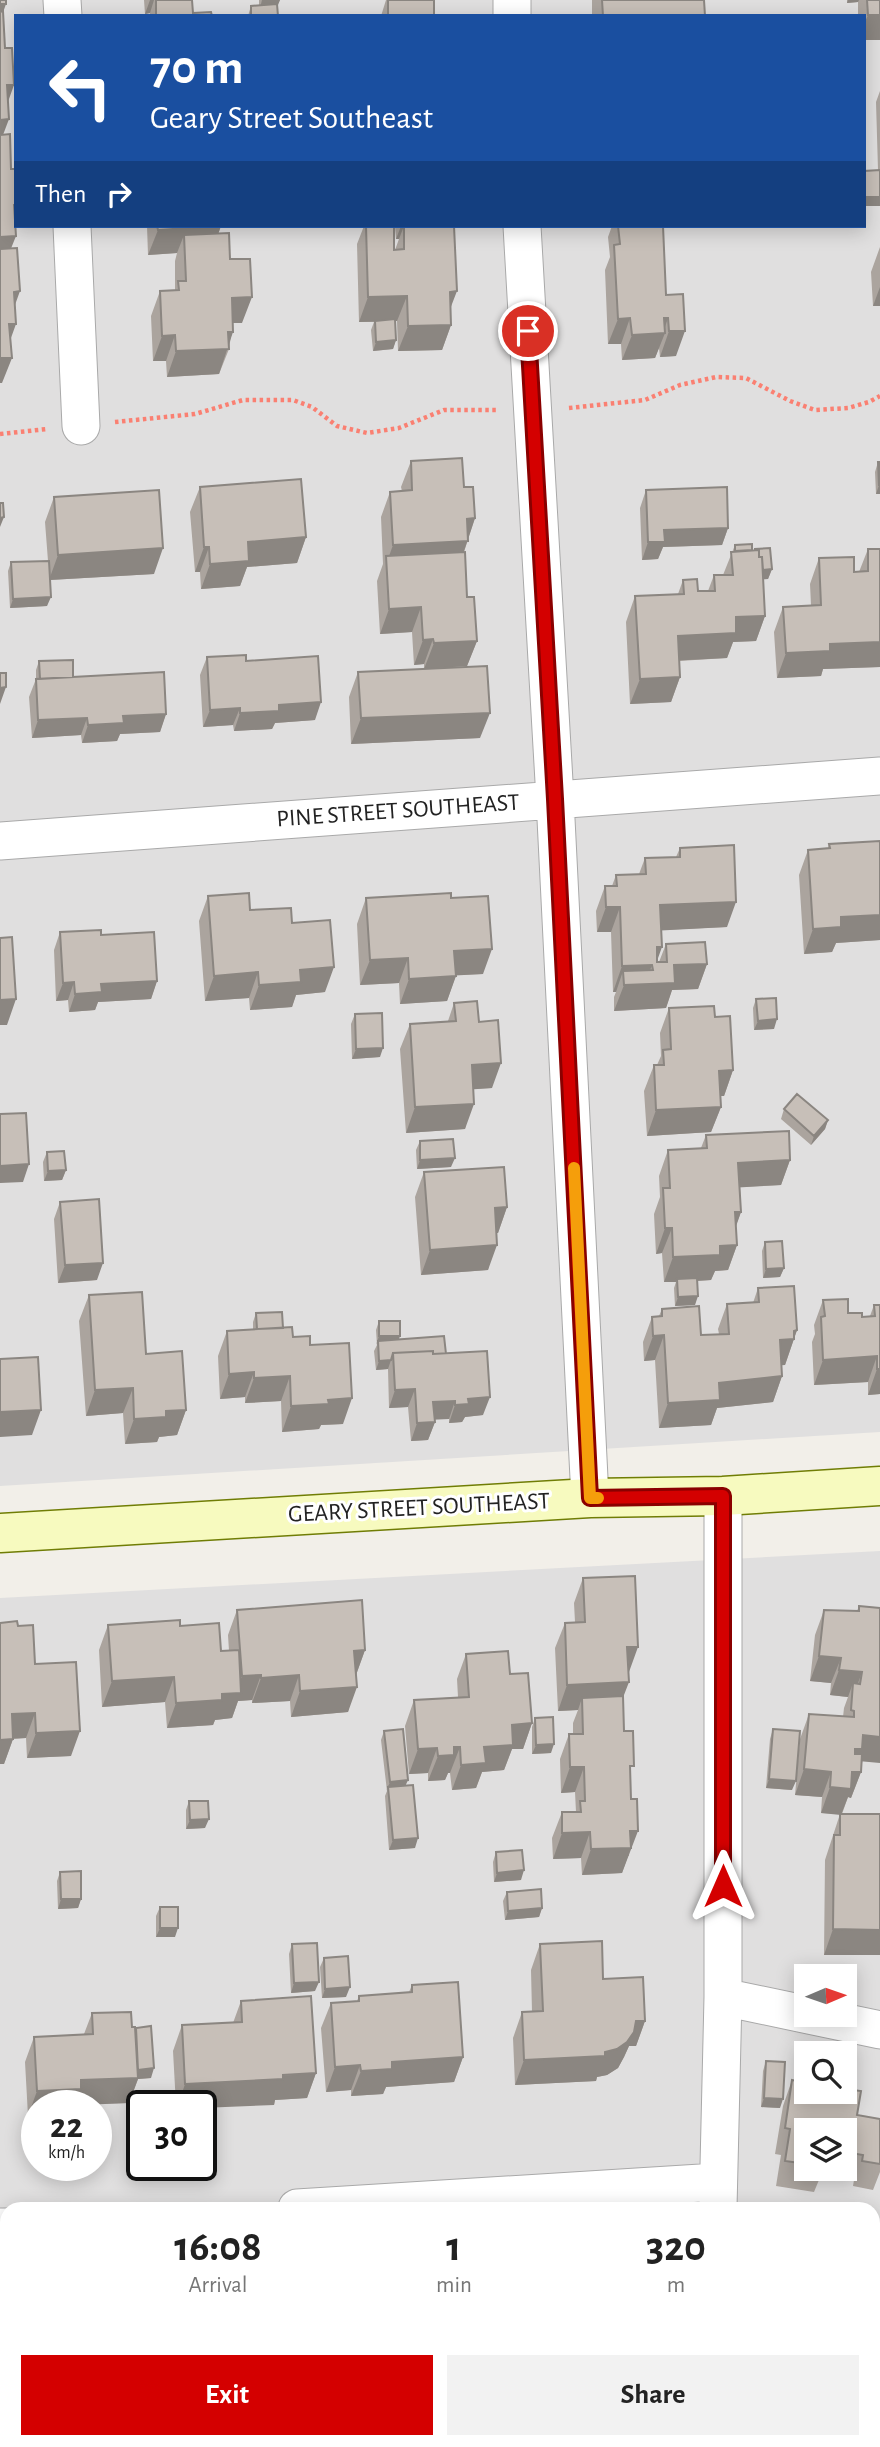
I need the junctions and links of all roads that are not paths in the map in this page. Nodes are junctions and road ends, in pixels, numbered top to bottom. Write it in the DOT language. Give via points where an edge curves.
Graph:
graph roads {
  1 [pos="72,228"];
  2 [pos="522,228"];
  3 [pos="81,426"];
  4 [pos="880,776"];
  5 [pos="555,799"];
  6 [pos="0,841"];
  7 [pos="880,1486"];
  8 [pos="723,1496"];
  9 [pos="590,1498"];
  10 [pos="0,1533"];
  11 [pos="723,1997"];
  12 [pos="880,2031"];
  13 [pos="718,2195"];
  14 [pos="491,2202"];
  1 -- 3 [label="street"];
  2 -- 5 [label="street"];
  4 -- 5 [label="street, PINE STREET SOUTHEAST"];
  5 -- 6 [label="street, PINE STREET SOUTHEAST"];
  5 -- 9 [label="street"];
  7 -- 8 [label="main road, GEARY STREET SOUTHEAST"];
  8 -- 9 [label="main road, GEARY STREET SOUTHEAST"];
  8 -- 11 [label="street"];
  9 -- 10 [label="main road, GEARY STREET SOUTHEAST"];
  11 -- 12 [label="street"];
  11 -- 13 [label="street"];
  13 -- 14 [label="street"];
}
